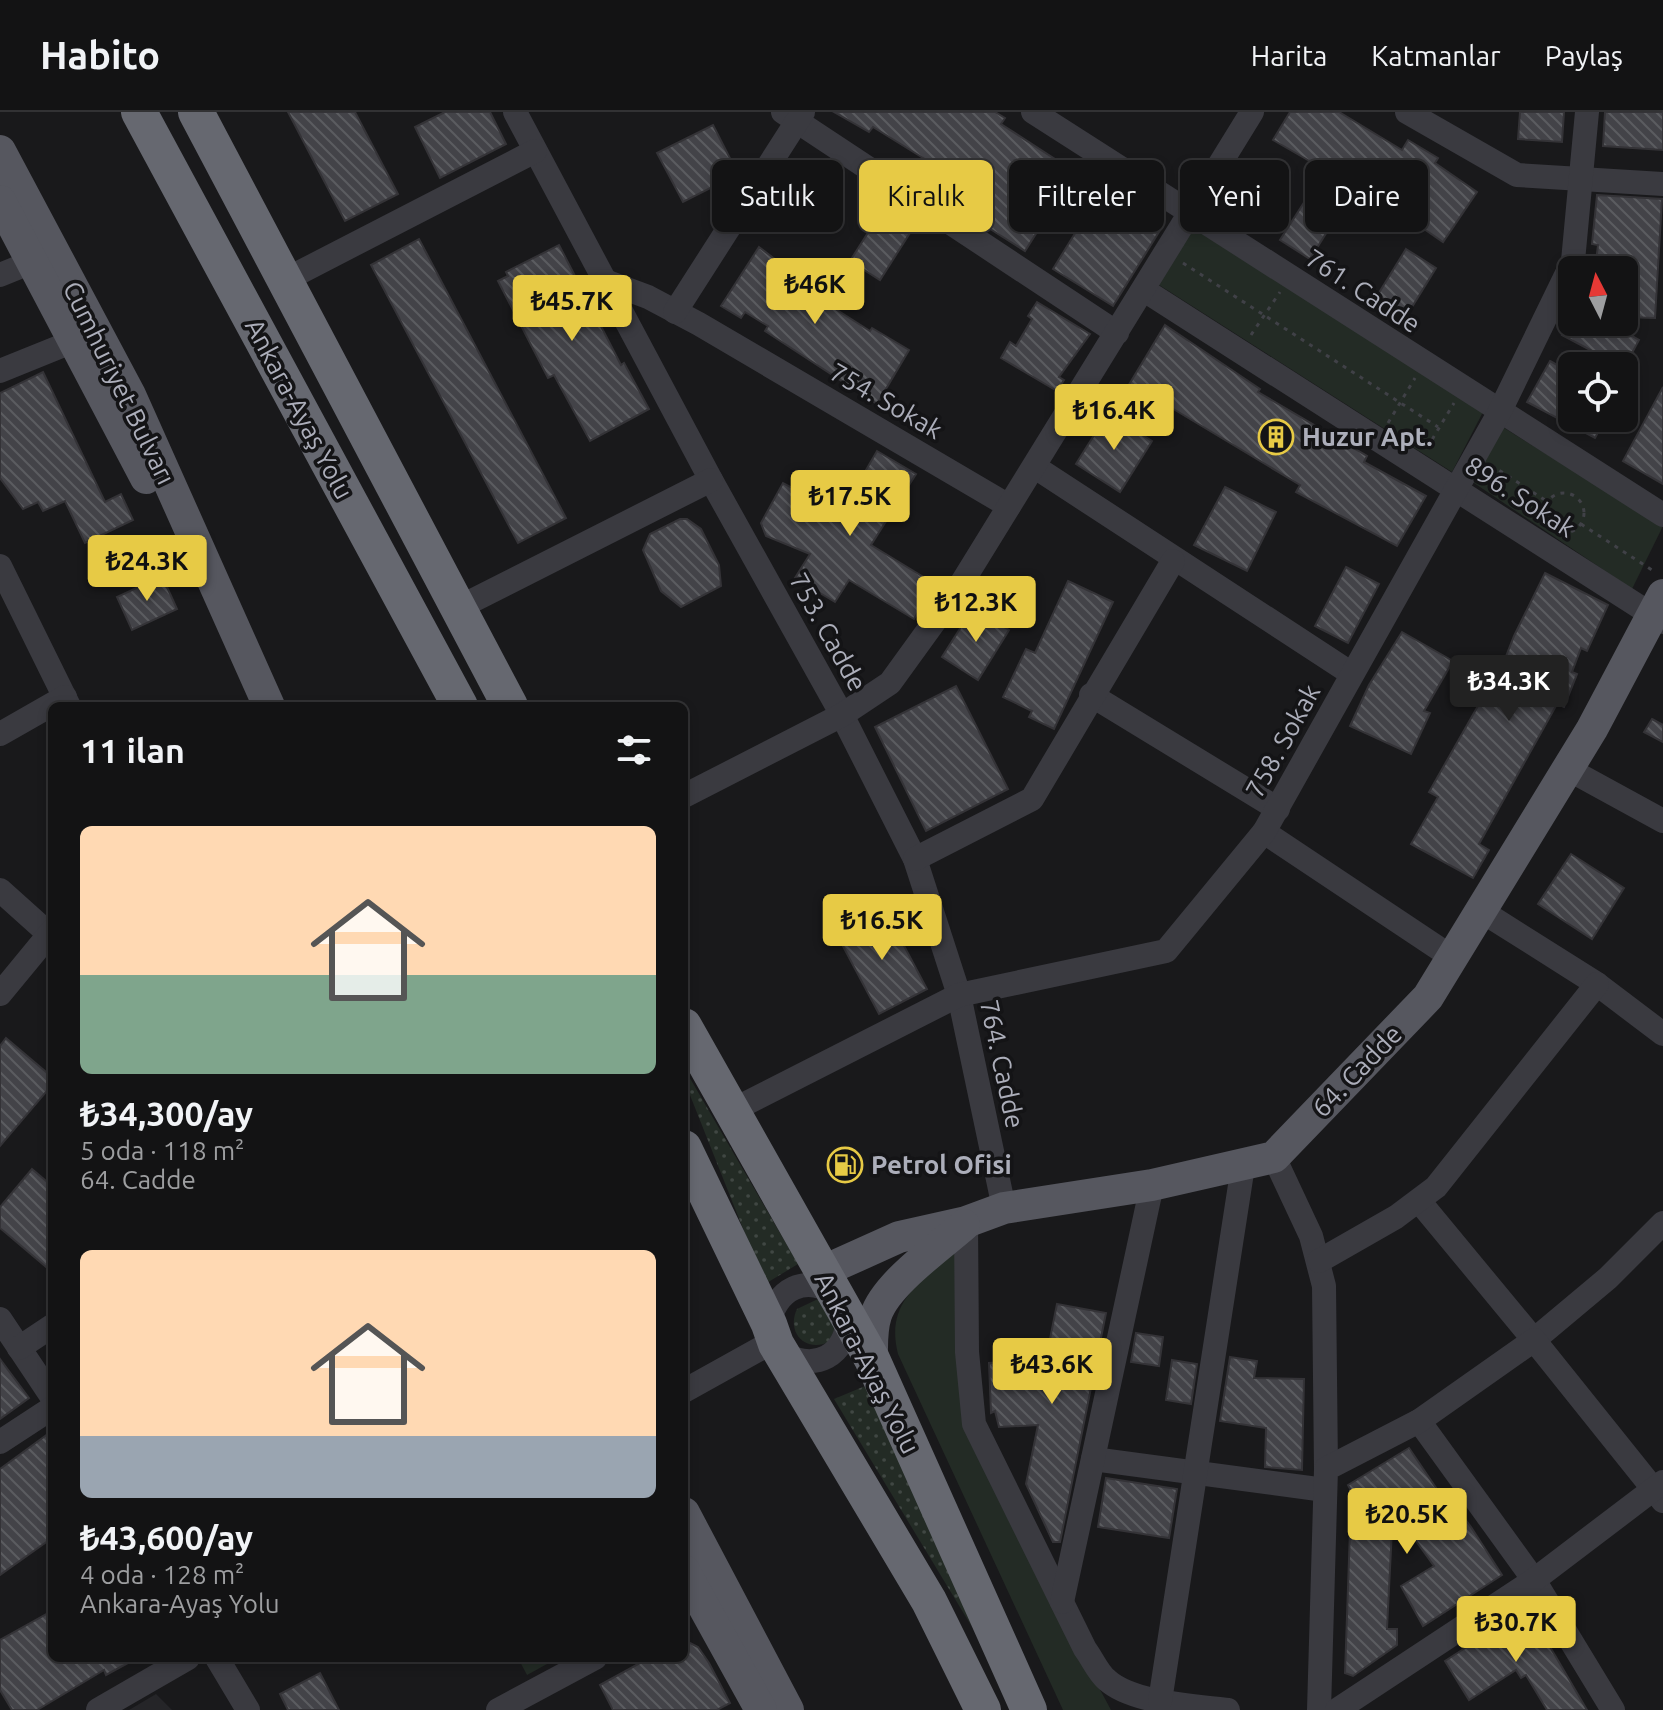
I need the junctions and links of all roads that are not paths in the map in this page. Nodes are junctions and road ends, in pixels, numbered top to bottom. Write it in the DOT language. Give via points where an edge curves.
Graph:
graph roads {
  1 [pos="139,112"];
  2 [pos="196,112"];
  3 [pos="515,112"];
  4 [pos="1033,112"];
  5 [pos="1252,112"];
  6 [pos="1407,112"];
  7 [pos="1587,112"];
  8 [pos="795,115"];
  9 [pos="0,151"];
  10 [pos="535,151"];
  11 [pos="1223,160"];
  12 [pos="1582,180"];
  13 [pos="1663,184"];
  14 [pos="0,201"];
  15 [pos="1180,205"];
  16 [pos="1180,230"];
  17 [pos="1221,232"];
  18 [pos="32,262"];
  19 [pos="0,275"];
  20 [pos="285,280"];
  21 [pos="605,281"];
  22 [pos="1144,290"];
  23 [pos="675,312"];
  24 [pos="1117,333"];
  25 [pos="74,341"];
  26 [pos="0,371"];
  27 [pos="1499,413"];
  28 [pos="1035,467"];
  29 [pos="711,480"];
  30 [pos="1456,490"];
  31 [pos="1009,506"];
  32 [pos="1663,515"];
  33 [pos="1173,561"];
  34 [pos="2,574"];
  35 [pos="458,608"];
  36 [pos="1659,611"];
  37 [pos="1352,674"];
  38 [pos="1091,695"];
  39 [pos="67,702"];
  40 [pos="244,702"];
  41 [pos="267,702"];
  42 [pos="458,702"];
  43 [pos="508,702"];
  44 [pos="48,711"];
  45 [pos="842,715"];
  46 [pos="0,734"];
  47 [pos="1568,769"];
  48 [pos="688,794"];
  49 [pos="1278,809"];
  50 [pos="1663,821"];
  51 [pos="1264,832"];
  52 [pos="915,859"];
  53 [pos="0,890"];
  54 [pos="1483,912"];
  55 [pos="47,946"];
  56 [pos="1453,958"];
  57 [pos="1597,984"];
  58 [pos="0,994"];
  59 [pos="959,995"];
  60 [pos="688,1033"];
  61 [pos="1663,1034"];
  62 [pos="731,1111"];
  63 [pos="688,1156"];
  64 [pos="1258,1162"];
  65 [pos="1152,1185"];
  66 [pos="1419,1201"];
  67 [pos="1004,1208"];
  68 [pos="966,1222"];
  69 [pos="1663,1223"];
  70 [pos="1319,1261"];
  71 [pos="841,1300"];
  72 [pos="0,1319"];
  73 [pos="48,1329"];
  74 [pos="775,1339"];
  75 [pos="1534,1340"];
  76 [pos="19,1348"];
  77 [pos="688,1389"];
  78 [pos="48,1391"];
  79 [pos="48,1411"];
  80 [pos="1419,1421"];
  81 [pos="0,1442"];
  82 [pos="1093,1459"];
  83 [pos="1195,1475"];
  84 [pos="1326,1479"];
  85 [pos="1660,1491"];
  86 [pos="688,1521"];
  87 [pos="1534,1580"];
  88 [pos="688,1587"];
  89 [pos="1062,1602"];
  90 [pos="693,1608"];
  91 [pos="181,1662"];
  92 [pos="219,1662"];
  93 [pos="588,1662"];
  94 [pos="1107,1680"];
  95 [pos="1160,1701"];
  96 [pos="98,1710"];
  97 [pos="248,1710"];
  98 [pos="498,1710"];
  99 [pos="761,1710"];
  100 [pos="788,1710"];
  101 [pos="983,1710"];
  102 [pos="1029,1710"];
  103 [pos="1123,1710"];
  104 [pos="1228,1710"];
  105 [pos="1319,1710"];
  106 [pos="1337,1710"];
  107 [pos="1613,1710"];
  1 -- 42 [label="highway, Ankara-Ayaş Yolu"];
  2 -- 20 [label="highway, Ankara-Ayaş Yolu"];
  3 -- 10 [label="street, 753. Cadde"];
  4 -- 15 [label="street, 761. Cadde"];
  5 -- 11 [label="street"];
  6 -- 12 [label="street" via="1517,175"];
  7 -- 12 [label="street, 758. Sokak"];
  8 -- 23 [label="street"];
  8 -- 24 [label="street"];
  9 -- 41 [label="main road, Cumhuriyet Bulvarı" via="130,395"];
  10 -- 20 [label="street"];
  10 -- 21 [label="street, 753. Cadde"];
  12 -- 13 [label="street"];
  12 -- 27 [label="street, 758. Sokak" via="1573,261"];
  14 -- 18 [label="main road, Cumhuriyet Bulvarı"];
  16 -- 22 [label="street"];
  17 -- 27 [label="street, 761. Cadde"];
  18 -- 19 [label="street"];
  18 -- 25 [label="main road, Cumhuriyet Bulvarı"];
  20 -- 35 [label="highway, Ankara-Ayaş Yolu"];
  21 -- 23 [label="street, 754. Sokak"];
  21 -- 29 [label="street, 753. Cadde"];
  22 -- 24 [label="street"];
  22 -- 30 [label="street, 896. Sokak"];
  23 -- 31 [label="street, 754. Sokak"];
  24 -- 28 [label="street"];
  25 -- 26 [label="street"];
  25 -- 40 [label="main road, Cumhuriyet Bulvarı" via="157,499"];
  27 -- 30 [label="street, 758. Sokak"];
  27 -- 32 [label="street, 761. Cadde"];
  28 -- 31 [label="street"];
  28 -- 33 [label="street"];
  29 -- 35 [label="street"];
  29 -- 45 [label="street, 753. Cadde"];
  30 -- 36 [label="street, 896. Sokak"];
  30 -- 37 [label="street, 758. Sokak"];
  31 -- 45 [label="street" via="890,683"];
  33 -- 37 [label="street"];
  33 -- 38 [label="street"];
  34 -- 39 [label="street"];
  35 -- 43 [label="highway, Ankara-Ayaş Yolu"];
  36 -- 47 [label="main road, 64. Cadde"];
  37 -- 49 [label="street, 758. Sokak"];
  38 -- 49 [label="street"];
  38 -- 52 [label="street" via="1032,799"];
  44 -- 46 [label="street"];
  45 -- 48 [label="street"];
  45 -- 52 [label="street, 764. Cadde"];
  47 -- 50 [label="street"];
  47 -- 54 [label="main road, 64. Cadde"];
  49 -- 51 [label="street, 758. Sokak"];
  51 -- 56 [label="street"];
  51 -- 59 [label="street, 758. Sokak" via="1166,951"];
  52 -- 59 [label="street, 764. Cadde"];
  53 -- 55 [label="street"];
  54 -- 56 [label="main road, 64. Cadde"];
  54 -- 57 [label="street"];
  55 -- 58 [label="street"];
  56 -- 64 [label="main road, 64. Cadde" via="1428,997"];
  57 -- 61 [label="street"];
  57 -- 66 [label="street" via="1454,1166"];
  59 -- 62 [label="street, 758. Sokak"];
  59 -- 67 [label="street, 764. Cadde"];
  60 -- 62 [label="highway, Ankara-Ayaş Yolu"];
  62 -- 71 [label="highway, Ankara-Ayaş Yolu"];
  63 -- 74 [label="highway"];
  64 -- 65 [label="main road"];
  64 -- 70 [label="street" via="1301,1210"];
  64 -- 83 [label="street"];
  65 -- 67 [label="main road"];
  65 -- 82 [label="street"];
  66 -- 70 [label="street"];
  66 -- 75 [label="street"];
  67 -- 68 [label="main road"];
  68 -- 71 [label="main road" via="899,1282"];
  68 -- 71 [label="main road" via="899,1237"];
  68 -- 89 [label="street" via="967,1352 974,1424"];
  69 -- 75 [label="street"];
  70 -- 84 [label="street" via="1327,1311"];
  71 -- 74 [label="street" via="778,1299"];
  71 -- 74 [label="street" via="843,1344 821,1361 808,1363"];
  71 -- 102 [label="highway, Ankara-Ayaş Yolu"];
  72 -- 76 [label="street"];
  73 -- 76 [label="street"];
  74 -- 77 [label="street"];
  74 -- 101 [label="highway" via="929,1601"];
  75 -- 80 [label="street"];
  75 -- 85 [label="street"];
  76 -- 78 [label="street"];
  79 -- 81 [label="street"];
  80 -- 84 [label="street"];
  80 -- 87 [label="street"];
  82 -- 83 [label="street"];
  82 -- 89 [label="street"];
  83 -- 84 [label="street"];
  83 -- 95 [label="street"];
  84 -- 105 [label="street"];
  85 -- 87 [label="street"];
  86 -- 100 [label="main road"];
  87 -- 106 [label="street"];
  87 -- 107 [label="street"];
  88 -- 90 [label="main road"];
  89 -- 94 [label="street"];
  90 -- 99 [label="main road"];
  91 -- 96 [label="street"];
  92 -- 97 [label="street"];
  93 -- 98 [label="street"];
  94 -- 95 [label="street"];
  94 -- 103 [label="street"];
  95 -- 104 [label="street"];
}
